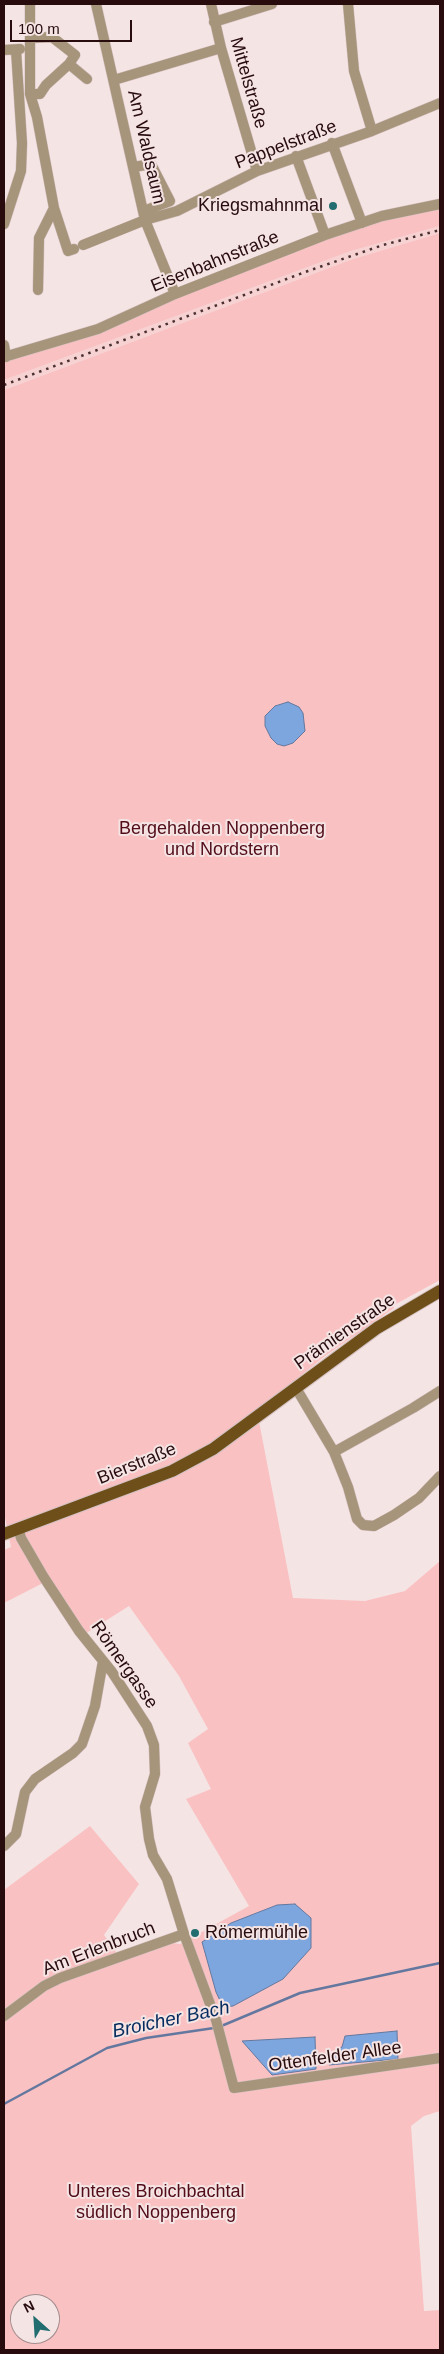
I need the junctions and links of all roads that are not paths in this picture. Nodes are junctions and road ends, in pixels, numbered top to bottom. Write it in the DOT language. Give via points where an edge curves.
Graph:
graph roads {
  1 [pos="30,4"];
  2 [pos="96,4"];
  3 [pos="211,4"];
  4 [pos="272,4"];
  5 [pos="348,4"];
  6 [pos="214,22"];
  7 [pos="30,43"];
  8 [pos="221,48"];
  9 [pos="4,50"];
  10 [pos="16,50"];
  11 [pos="69,64"];
  12 [pos="87,79"];
  13 [pos="114,80"];
  14 [pos="35,94"];
  15 [pos="440,103"];
  16 [pos="372,130"];
  17 [pos="332,144"];
  18 [pos="296,156"];
  19 [pos="134,167"];
  20 [pos="257,171"];
  21 [pos="440,204"];
  22 [pos="54,208"];
  23 [pos="144,216"];
  24 [pos="362,223"];
  25 [pos="4,224"];
  26 [pos="325,235"];
  27 [pos="38,290"];
  28 [pos="175,294"];
  29 [pos="4,345"];
  30 [pos="5,357"];
  31 [pos="440,1292"];
  32 [pos="296,1388"];
  33 [pos="440,1390"];
  34 [pos="273,1407"];
  35 [pos="334,1452"];
  36 [pos="440,1476"];
  37 [pos="18,1528"];
  38 [pos="4,1534"];
  39 [pos="103,1661"];
  40 [pos="4,1846"];
  41 [pos="184,1934"];
  42 [pos="4,2016"];
  43 [pos="440,2058"];
  44 [pos="234,2088"];
  1 -- 7 [label="street"];
  2 -- 13 [label="street, Am Waldsaum"];
  3 -- 6 [label="street, Mittelstraße"];
  4 -- 6 [label="street"];
  5 -- 16 [label="street" via="354,71"];
  6 -- 8 [label="street, Mittelstraße"];
  7 -- 10 [label="street"];
  7 -- 11 [label="street" via="52,37 75,54"];
  7 -- 14 [label="street"];
  8 -- 13 [label="street"];
  8 -- 20 [label="street, Mittelstraße"];
  9 -- 10 [label="street"];
  10 -- 25 [label="street" via="22,143 20,171"];
  11 -- 12 [label="street"];
  11 -- 14 [label="street"];
  13 -- 19 [label="street, Am Waldsaum"];
  14 -- 22 [label="street" via="36,118"];
  15 -- 16 [label="street, Pappelstraße"];
  16 -- 17 [label="street, Pappelstraße"];
  17 -- 18 [label="street, Pappelstraße"];
  17 -- 24 [label="street"];
  18 -- 20 [label="street, Pappelstraße"];
  18 -- 26 [label="street"];
  19 -- 23 [label="street, Am Waldsaum"];
  19 -- 23 [label="street" via="151,164 170,201"];
  20 -- 23 [label="street, Pappelstraße" via="177,211"];
  21 -- 24 [label="street, Eisenbahnstraße"];
  22 -- 23 [label="street" via="68,251"];
  22 -- 27 [label="street" via="38,238"];
  23 -- 28 [label="street, Am Waldsaum"];
  24 -- 26 [label="street, Eisenbahnstraße"];
  26 -- 28 [label="street, Eisenbahnstraße"];
  28 -- 30 [label="street, Eisenbahnstraße" via="98,329"];
  29 -- 30 [label="street"];
  31 -- 32 [label="main road, Prämienstraße" via="377,1328"];
  32 -- 34 [label="main road, Prämienstraße"];
  32 -- 35 [label="street"];
  33 -- 35 [label="street"];
  34 -- 37 [label="main road, Bierstraße" via="221,1444 172,1471"];
  35 -- 36 [label="street" via="357,1519 363,1525 374,1526 419,1498"];
  37 -- 38 [label="main road, Bierstraße"];
  37 -- 39 [label="street, Römergasse" via="43,1576"];
  39 -- 40 [label="street" via="95,1706 82,1744 36,1779 25,1792 16,1834"];
  39 -- 41 [label="street, Römergasse" via="147,1726 154,1745 155,1774 145,1807 149,1839 167,1880"];
  41 -- 42 [label="street, Am Erlenbruch" via="60,1978"];
  41 -- 44 [label="street, Römergasse" via="216,2020"];
  43 -- 44 [label="street, Ottenfelder Allee"];
}
